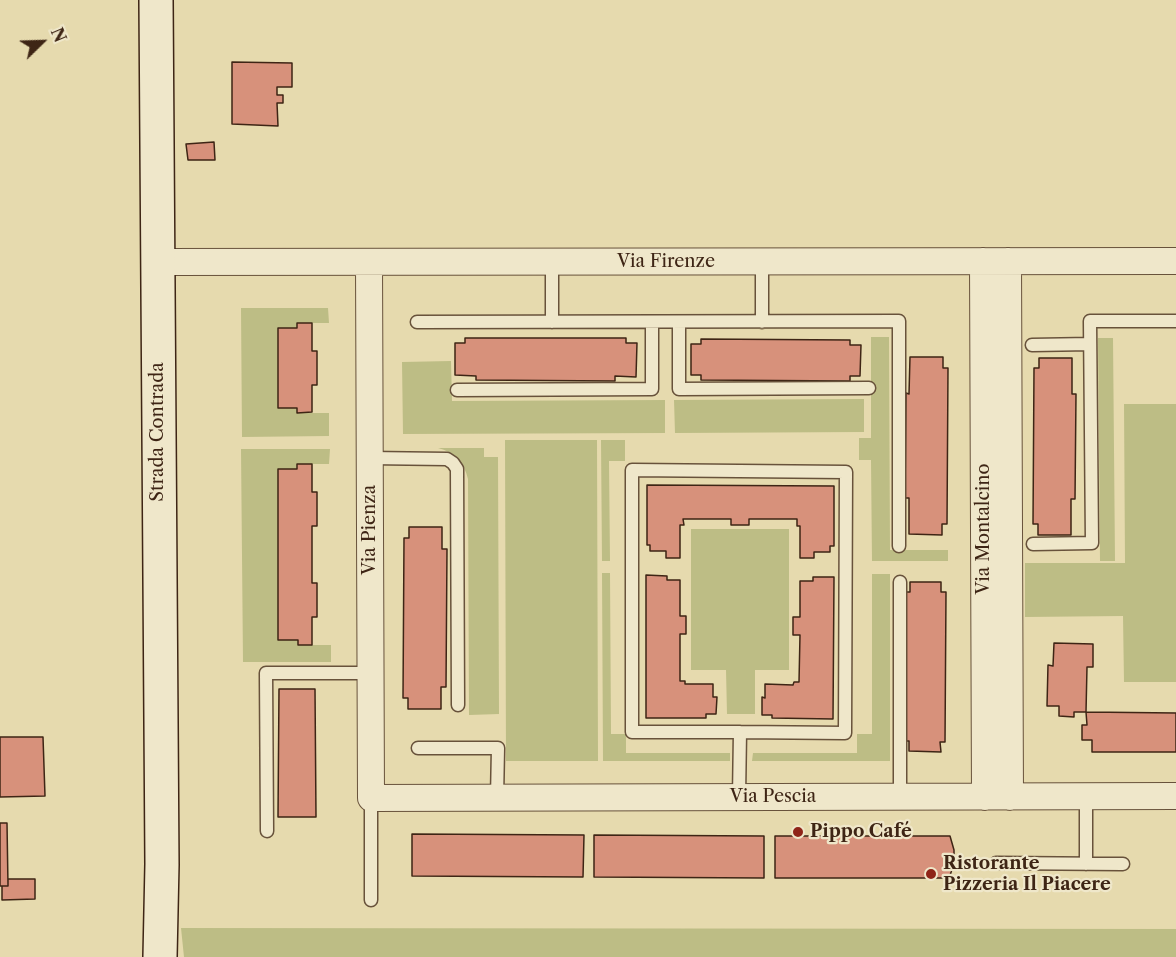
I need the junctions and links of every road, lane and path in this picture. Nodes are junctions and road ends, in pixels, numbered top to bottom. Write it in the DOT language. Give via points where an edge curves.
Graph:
graph roads {
  1 [pos="156,0"];
  2 [pos="762,261"];
  3 [pos="996,261"];
  4 [pos="1176,261"];
  5 [pos="157,262"];
  6 [pos="369,262"];
  7 [pos="552,262"];
  8 [pos="1176,321"];
  9 [pos="417,322"];
  10 [pos="552,322"];
  11 [pos="652,322"];
  12 [pos="679,322"];
  13 [pos="762,322"];
  14 [pos="1090,344"];
  15 [pos="1032,345"];
  16 [pos="869,388"];
  17 [pos="457,390"];
  18 [pos="369,458"];
  19 [pos="1033,544"];
  20 [pos="899,546"];
  21 [pos="900,582"];
  22 [pos="370,673"];
  23 [pos="458,705"];
  24 [pos="740,732"];
  25 [pos="418,748"];
  26 [pos="1086,796"];
  27 [pos="1176,796"];
  28 [pos="739,797"];
  29 [pos="900,797"];
  30 [pos="997,797"];
  31 [pos="370,798"];
  32 [pos="497,798"];
  33 [pos="267,831"];
  34 [pos="996,863"];
  35 [pos="162,864"];
  36 [pos="1086,864"];
  37 [pos="1123,864"];
  38 [pos="371,900"];
  39 [pos="160,957"];
  40 [pos="171,957"];
  1 -- 5 [label="street, Strada Contrada"];
  2 -- 3 [label="street, Via Firenze"];
  2 -- 7 [label="street, Via Firenze"];
  2 -- 13 [label="lane"];
  3 -- 4 [label="street, Via Firenze"];
  3 -- 30 [label="street, Via Montalcino"];
  5 -- 6 [label="street, Via Firenze"];
  5 -- 35 [label="street, Strada Contrada"];
  6 -- 7 [label="street, Via Firenze"];
  6 -- 18 [label="street, Via Pienza"];
  7 -- 10 [label="lane"];
  8 -- 14 [label="lane" via="1090,321"];
  9 -- 10 [label="lane"];
  10 -- 11 [label="lane"];
  11 -- 12 [label="lane"];
  11 -- 17 [label="lane" via="652,389"];
  12 -- 13 [label="lane"];
  12 -- 16 [label="lane" via="679,389"];
  13 -- 20 [label="lane" via="899,321"];
  14 -- 15 [label="lane"];
  14 -- 19 [label="lane" via="1092,543"];
  18 -- 22 [label="street, Via Pienza"];
  18 -- 23 [label="lane" via="440,458 457,469"];
  21 -- 29 [label="lane"];
  22 -- 31 [label="street, Via Pienza"];
  22 -- 33 [label="lane" via="267,673"];
  24 -- 24 [label="lane" via="632,732 632,470 846,471 845,733"];
  24 -- 28 [label="lane"];
  25 -- 32 [label="lane" via="498,748"];
  26 -- 27 [label="street, Via Pescia"];
  26 -- 30 [label="street, Via Pescia"];
  26 -- 36 [label="lane"];
  28 -- 29 [label="street, Via Pescia"];
  28 -- 32 [label="street, Via Pescia"];
  29 -- 30 [label="street, Via Pescia"];
  31 -- 32 [label="street, Via Pescia"];
  31 -- 38 [label="lane"];
  34 -- 36 [label="lane"];
  35 -- 39 [label="street, Strada Contrada"];
  35 -- 40 [label="street, Strada Contrada"];
  36 -- 37 [label="lane"];
}
